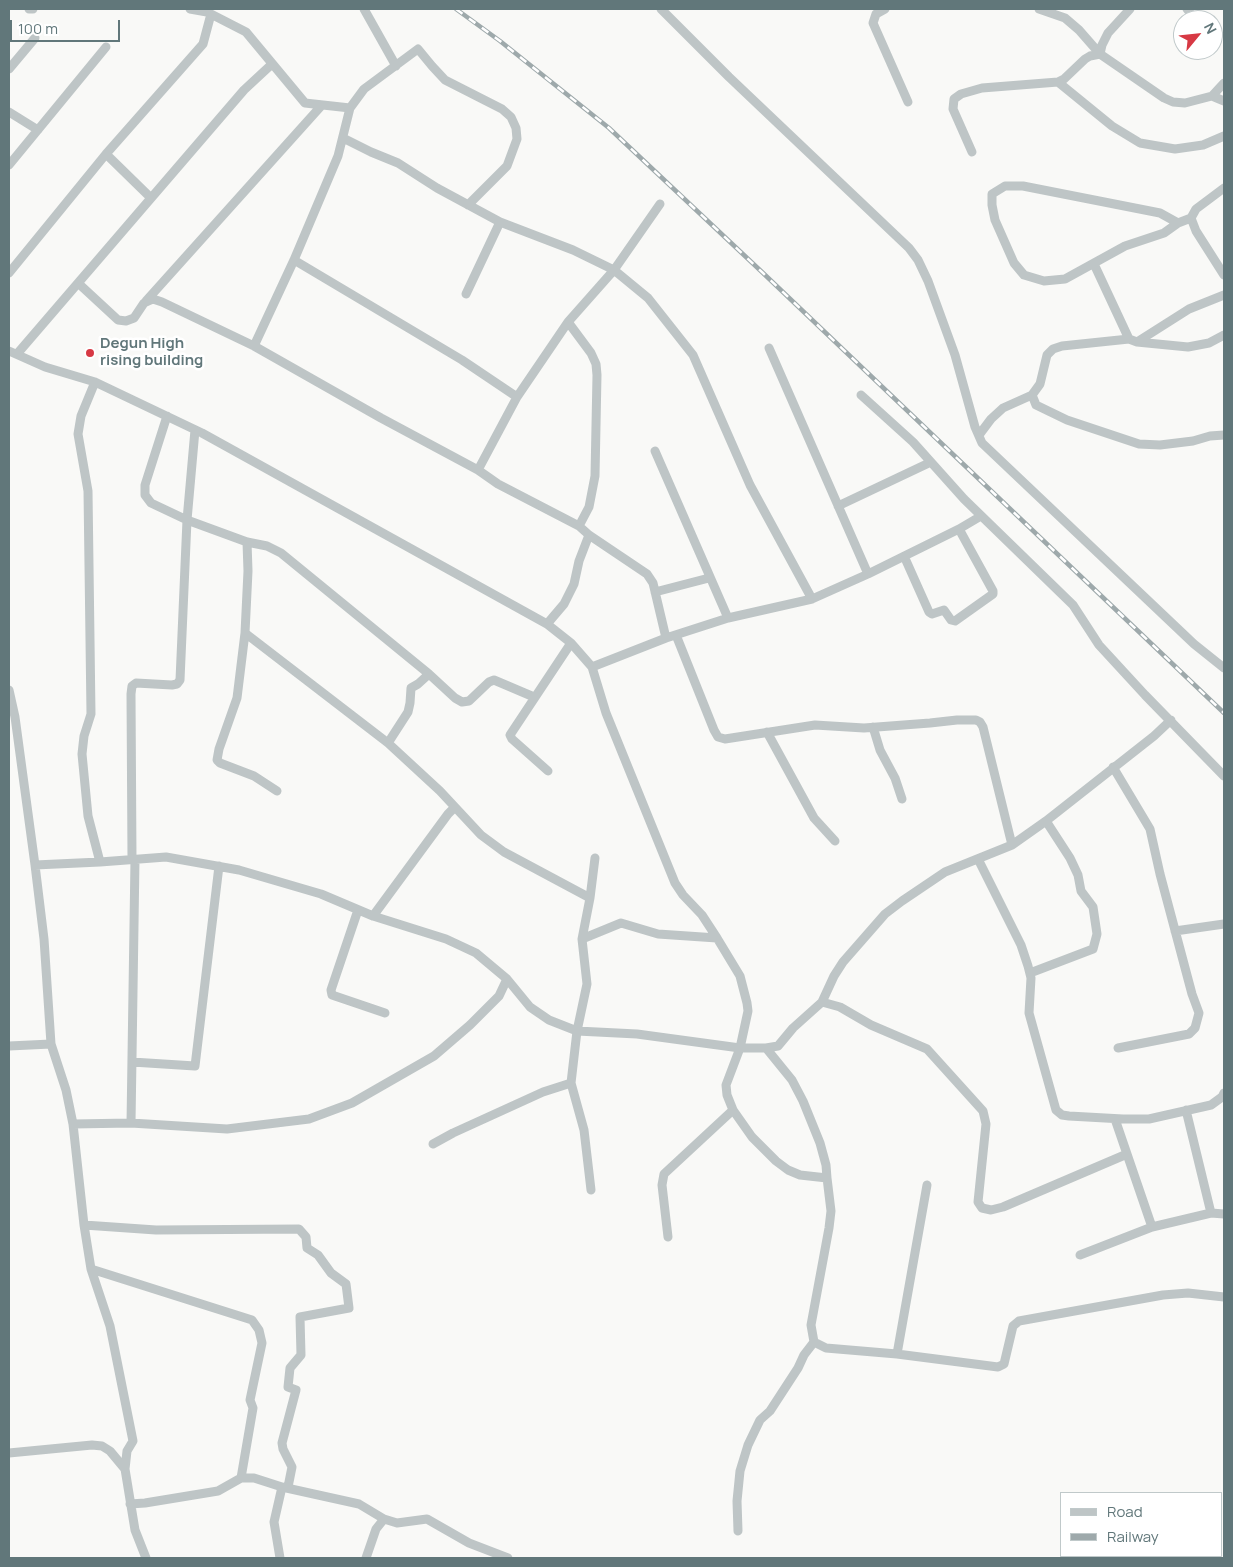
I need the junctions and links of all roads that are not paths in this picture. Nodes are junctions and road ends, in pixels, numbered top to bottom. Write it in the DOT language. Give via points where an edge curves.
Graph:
graph roads {
  1 [pos="29,9"];
  2 [pos="33,9"];
  3 [pos="190,9"];
  4 [pos="364,9"];
  5 [pos="661,9"];
  6 [pos="884,9"];
  7 [pos="1039,9"];
  8 [pos="1130,9"];
  9 [pos="211,14"];
  10 [pos="35,38"];
  11 [pos="106,47"];
  12 [pos="1100,54"];
  13 [pos="272,64"];
  14 [pos="396,66"];
  15 [pos="9,69"];
  16 [pos="1058,82"];
  17 [pos="1224,83"];
  18 [pos="1212,96"];
  19 [pos="1224,101"];
  20 [pos="908,102"];
  21 [pos="322,105"];
  22 [pos="350,108"];
  23 [pos="9,112"];
  24 [pos="38,130"];
  25 [pos="1224,136"];
  26 [pos="343,138"];
  27 [pos="972,152"];
  28 [pos="106,154"];
  29 [pos="9,165"];
  30 [pos="1224,188"];
  31 [pos="151,198"];
  32 [pos="660,204"];
  33 [pos="468,205"];
  34 [pos="1191,218"];
  35 [pos="500,222"];
  36 [pos="1178,224"];
  37 [pos="294,260"];
  38 [pos="1094,264"];
  39 [pos="614,270"];
  40 [pos="9,273"];
  41 [pos="1224,275"];
  42 [pos="78,283"];
  43 [pos="466,294"];
  44 [pos="1224,295"];
  45 [pos="144,303"];
  46 [pos="568,322"];
  47 [pos="1224,335"];
  48 [pos="1133,341"];
  49 [pos="254,346"];
  50 [pos="769,348"];
  51 [pos="13,353"];
  52 [pos="95,382"];
  53 [pos="861,394"];
  54 [pos="1032,395"];
  55 [pos="517,397"];
  56 [pos="167,416"];
  57 [pos="195,430"];
  58 [pos="979,435"];
  59 [pos="1224,435"];
  60 [pos="655,451"];
  61 [pos="931,462"];
  62 [pos="478,470"];
  63 [pos="838,506"];
  64 [pos="981,516"];
  65 [pos="187,520"];
  66 [pos="579,526"];
  67 [pos="959,529"];
  68 [pos="589,536"];
  69 [pos="247,542"];
  70 [pos="904,556"];
  71 [pos="868,574"];
  72 [pos="709,578"];
  73 [pos="655,592"];
  74 [pos="812,599"];
  75 [pos="728,618"];
  76 [pos="547,624"];
  77 [pos="245,633"];
  78 [pos="671,637"];
  79 [pos="571,643"];
  80 [pos="592,667"];
  81 [pos="1224,668"];
  82 [pos="429,674"];
  83 [pos="9,690"];
  84 [pos="534,697"];
  85 [pos="1171,720"];
  86 [pos="872,727"];
  87 [pos="767,732"];
  88 [pos="388,742"];
  89 [pos="1113,767"];
  90 [pos="548,771"];
  91 [pos="1224,776"];
  92 [pos="277,791"];
  93 [pos="902,799"];
  94 [pos="454,808"];
  95 [pos="1046,821"];
  96 [pos="835,841"];
  97 [pos="1012,845"];
  98 [pos="595,858"];
  99 [pos="133,859"];
  100 [pos="978,859"];
  101 [pos="100,862"];
  102 [pos="35,865"];
  103 [pos="219,866"];
  104 [pos="590,898"];
  105 [pos="358,910"];
  106 [pos="373,916"];
  107 [pos="1224,924"];
  108 [pos="1175,931"];
  109 [pos="718,938"];
  110 [pos="582,939"];
  111 [pos="1030,973"];
  112 [pos="507,979"];
  113 [pos="822,1002"];
  114 [pos="385,1013"];
  115 [pos="577,1031"];
  116 [pos="51,1044"];
  117 [pos="9,1046"];
  118 [pos="740,1048"];
  119 [pos="766,1048"];
  120 [pos="1118,1048"];
  121 [pos="132,1062"];
  122 [pos="571,1083"];
  123 [pos="1224,1093"];
  124 [pos="733,1110"];
  125 [pos="1186,1110"];
  126 [pos="1116,1119"];
  127 [pos="131,1122"];
  128 [pos="74,1124"];
  129 [pos="433,1144"];
  130 [pos="1127,1154"];
  131 [pos="827,1178"];
  132 [pos="927,1185"];
  133 [pos="591,1190"];
  134 [pos="1211,1214"];
  135 [pos="1224,1214"];
  136 [pos="84,1225"];
  137 [pos="1152,1227"];
  138 [pos="668,1237"];
  139 [pos="1080,1255"];
  140 [pos="92,1270"];
  141 [pos="1224,1297"];
  142 [pos="814,1342"];
  143 [pos="897,1354"];
  144 [pos="9,1453"];
  145 [pos="125,1469"];
  146 [pos="241,1478"];
  147 [pos="285,1487"];
  148 [pos="130,1504"];
  149 [pos="384,1519"];
  150 [pos="738,1531"];
  151 [pos="146,1558"];
  152 [pos="280,1558"];
  153 [pos="366,1558"];
  154 [pos="508,1558"];
  1 -- 2 [label="street"];
  3 -- 9 [label="street"];
  4 -- 14 [label="street"];
  5 -- 58 [label="street" via="918,260 955,355"];
  6 -- 20 [label="street" via="876,14 873,22"];
  7 -- 12 [label="street" via="1065,18"];
  8 -- 12 [label="street" via="1108,33"];
  9 -- 13 [label="street" via="246,32"];
  9 -- 28 [label="street" via="202,44"];
  10 -- 15 [label="street"];
  11 -- 24 [label="street"];
  12 -- 16 [label="street" via="1084,59"];
  12 -- 18 [label="street" via="1173,102 1185,103"];
  13 -- 21 [label="street" via="305,103"];
  13 -- 31 [label="street" via="244,90"];
  14 -- 22 [label="street" via="364,89"];
  14 -- 33 [label="street" via="418,49 445,80 502,109 516,128 517,139 507,166"];
  16 -- 25 [label="street" via="1112,126 1140,143 1175,149 1203,145"];
  16 -- 27 [label="street" via="982,88 954,99 953,109"];
  17 -- 18 [label="street"];
  18 -- 19 [label="street"];
  21 -- 22 [label="street"];
  21 -- 45 [label="street"];
  22 -- 26 [label="street"];
  23 -- 24 [label="street"];
  24 -- 29 [label="street"];
  26 -- 33 [label="street" via="398,163"];
  26 -- 37 [label="street"];
  28 -- 31 [label="street"];
  28 -- 40 [label="street"];
  30 -- 34 [label="street" via="1196,210"];
  31 -- 42 [label="street"];
  32 -- 39 [label="street"];
  33 -- 35 [label="street"];
  34 -- 36 [label="street"];
  34 -- 41 [label="street"];
  35 -- 39 [label="street"];
  35 -- 43 [label="street"];
  36 -- 38 [label="street"];
  36 -- 38 [label="street" via="1160,213 1023,186 1005,186 992,194 1000,234 1014,264 1024,275 1056,281"];
  37 -- 49 [label="street"];
  37 -- 55 [label="street" via="462,360"];
  38 -- 48 [label="street"];
  39 -- 46 [label="street"];
  39 -- 74 [label="street" via="648,298 693,355 750,486"];
  42 -- 45 [label="street" via="118,320 134,318"];
  42 -- 51 [label="street"];
  44 -- 48 [label="street" via="1189,309"];
  45 -- 49 [label="street" via="153,299 162,302"];
  46 -- 55 [label="street"];
  46 -- 66 [label="street" via="591,353 597,375 595,476 589,507"];
  47 -- 48 [label="street" via="1209,343 1188,347"];
  48 -- 54 [label="street" via="1053,349 1047,355 1040,384"];
  49 -- 62 [label="street"];
  50 -- 63 [label="street"];
  51 -- 52 [label="street" via="45,367"];
  52 -- 56 [label="street"];
  52 -- 101 [label="street" via="81,416 78,434 88,491 91,714 82,754 88,816"];
  53 -- 61 [label="street"];
  54 -- 58 [label="street" via="1003,408"];
  54 -- 59 [label="street" via="1036,405 1060,416 1139,444 1160,445"];
  55 -- 62 [label="street"];
  56 -- 57 [label="street"];
  56 -- 65 [label="street" via="145,494 152,503"];
  57 -- 65 [label="street"];
  57 -- 76 [label="street"];
  58 -- 81 [label="street" via="982,443 1194,644"];
  60 -- 72 [label="street"];
  61 -- 63 [label="street"];
  61 -- 64 [label="street"];
  62 -- 66 [label="street" via="498,484"];
  63 -- 71 [label="street"];
  64 -- 67 [label="street"];
  64 -- 85 [label="street" via="1073,605 1099,645"];
  65 -- 69 [label="street"];
  65 -- 99 [label="street" via="180,680 172,686 136,683 132,686"];
  66 -- 68 [label="street"];
  67 -- 70 [label="street"];
  67 -- 70 [label="street" via="994,594 955,621 944,610 929,612"];
  68 -- 73 [label="street" via="647,574"];
  68 -- 76 [label="street" via="574,584 564,604"];
  69 -- 77 [label="street"];
  69 -- 82 [label="street" via="282,553"];
  70 -- 71 [label="street"];
  71 -- 74 [label="street"];
  72 -- 73 [label="street"];
  72 -- 75 [label="street"];
  73 -- 78 [label="street"];
  74 -- 75 [label="street"];
  75 -- 78 [label="street"];
  76 -- 79 [label="street"];
  77 -- 88 [label="street"];
  77 -- 92 [label="street" via="237,698 217,760 254,776"];
  78 -- 80 [label="street"];
  78 -- 87 [label="street" via="718,737 725,739"];
  79 -- 80 [label="street"];
  79 -- 84 [label="street"];
  80 -- 109 [label="street" via="606,713 674,883"];
  82 -- 84 [label="street" via="462,702 469,701 494,680"];
  82 -- 88 [label="street" via="411,688 408,712"];
  83 -- 102 [label="street" via="16,717"];
  84 -- 90 [label="street" via="510,735"];
  85 -- 89 [label="street"];
  85 -- 91 [label="street"];
  86 -- 87 [label="street" via="815,725"];
  86 -- 93 [label="street"];
  86 -- 97 [label="street" via="956,720 980,722"];
  87 -- 96 [label="street" via="814,818"];
  88 -- 94 [label="street"];
  89 -- 95 [label="street"];
  89 -- 108 [label="street" via="1150,829"];
  94 -- 104 [label="street" via="504,852"];
  94 -- 106 [label="street"];
  95 -- 97 [label="street"];
  95 -- 111 [label="street" via="1070,858 1081,891 1093,907 1097,934 1093,949"];
  97 -- 100 [label="street"];
  98 -- 104 [label="street"];
  99 -- 101 [label="street"];
  99 -- 103 [label="street" via="166,856"];
  99 -- 121 [label="street"];
  100 -- 111 [label="street" via="1021,945"];
  100 -- 113 [label="street" via="945,872 885,914 843,962"];
  101 -- 102 [label="street"];
  102 -- 116 [label="street" via="46,957"];
  103 -- 105 [label="street" via="321,894"];
  103 -- 121 [label="street" via="195,1066"];
  104 -- 110 [label="street"];
  105 -- 106 [label="street"];
  105 -- 114 [label="street" via="332,995"];
  106 -- 112 [label="street" via="468,949"];
  107 -- 108 [label="street"];
  108 -- 120 [label="street" via="1199,1013 1195,1028 1190,1034"];
  109 -- 110 [label="street" via="658,934 621,923"];
  109 -- 118 [label="street" via="740,976 747,1003"];
  110 -- 115 [label="street" via="587,984"];
  111 -- 126 [label="street" via="1029,1013 1056,1110 1062,1115"];
  112 -- 115 [label="street" via="530,1007 549,1020"];
  112 -- 127 [label="street" via="499,996 434,1056 352,1103 309,1120 227,1129"];
  113 -- 119 [label="street" via="792,1028 778,1046"];
  113 -- 130 [label="street" via="840,1007 871,1025 928,1049 983,1111 986,1124 978,1202 982,1208 1003,1207"];
  115 -- 118 [label="street" via="637,1034"];
  115 -- 122 [label="street"];
  116 -- 117 [label="street"];
  116 -- 128 [label="street"];
  118 -- 119 [label="street"];
  118 -- 124 [label="street" via="726,1085"];
  119 -- 131 [label="street" via="792,1080 803,1101 820,1143"];
  121 -- 127 [label="street"];
  122 -- 129 [label="street" via="543,1092"];
  122 -- 133 [label="street" via="584,1130"];
  123 -- 125 [label="street" via="1211,1105"];
  124 -- 131 [label="street" via="752,1137 788,1170"];
  124 -- 138 [label="street" via="664,1174 662,1185"];
  125 -- 126 [label="street" via="1149,1119"];
  125 -- 134 [label="street"];
  126 -- 130 [label="street"];
  127 -- 128 [label="street"];
  128 -- 136 [label="street"];
  130 -- 137 [label="street"];
  131 -- 142 [label="street" via="829,1228 810,1325"];
  132 -- 143 [label="street"];
  134 -- 135 [label="street"];
  134 -- 137 [label="street"];
  136 -- 140 [label="street"];
  136 -- 147 [label="street" via="179,1230 298,1228 306,1237 307,1248 346,1284 349,1308 300,1317 301,1355 290,1368 288,1387 296,1390 282,1443 292,1467"];
  137 -- 139 [label="street"];
  140 -- 145 [label="street" via="110,1326 133,1441 127,1451"];
  140 -- 146 [label="street" via="252,1320 262,1343 250,1400 252,1408"];
  141 -- 143 [label="street" via="1188,1293 1163,1295 1019,1321 1013,1326 1004,1364 998,1367"];
  142 -- 143 [label="street" via="826,1348"];
  142 -- 150 [label="street" via="770,1411 760,1420 748,1445 740,1471"];
  144 -- 145 [label="street" via="102,1446"];
  145 -- 148 [label="street"];
  146 -- 147 [label="street" via="254,1478"];
  146 -- 148 [label="street" via="218,1491"];
  147 -- 149 [label="street" via="360,1504"];
  147 -- 152 [label="street" via="274,1522"];
  148 -- 151 [label="street" via="135,1530"];
  149 -- 153 [label="street" via="376,1529"];
  149 -- 154 [label="street" via="397,1523 427,1519 469,1543"];
}
